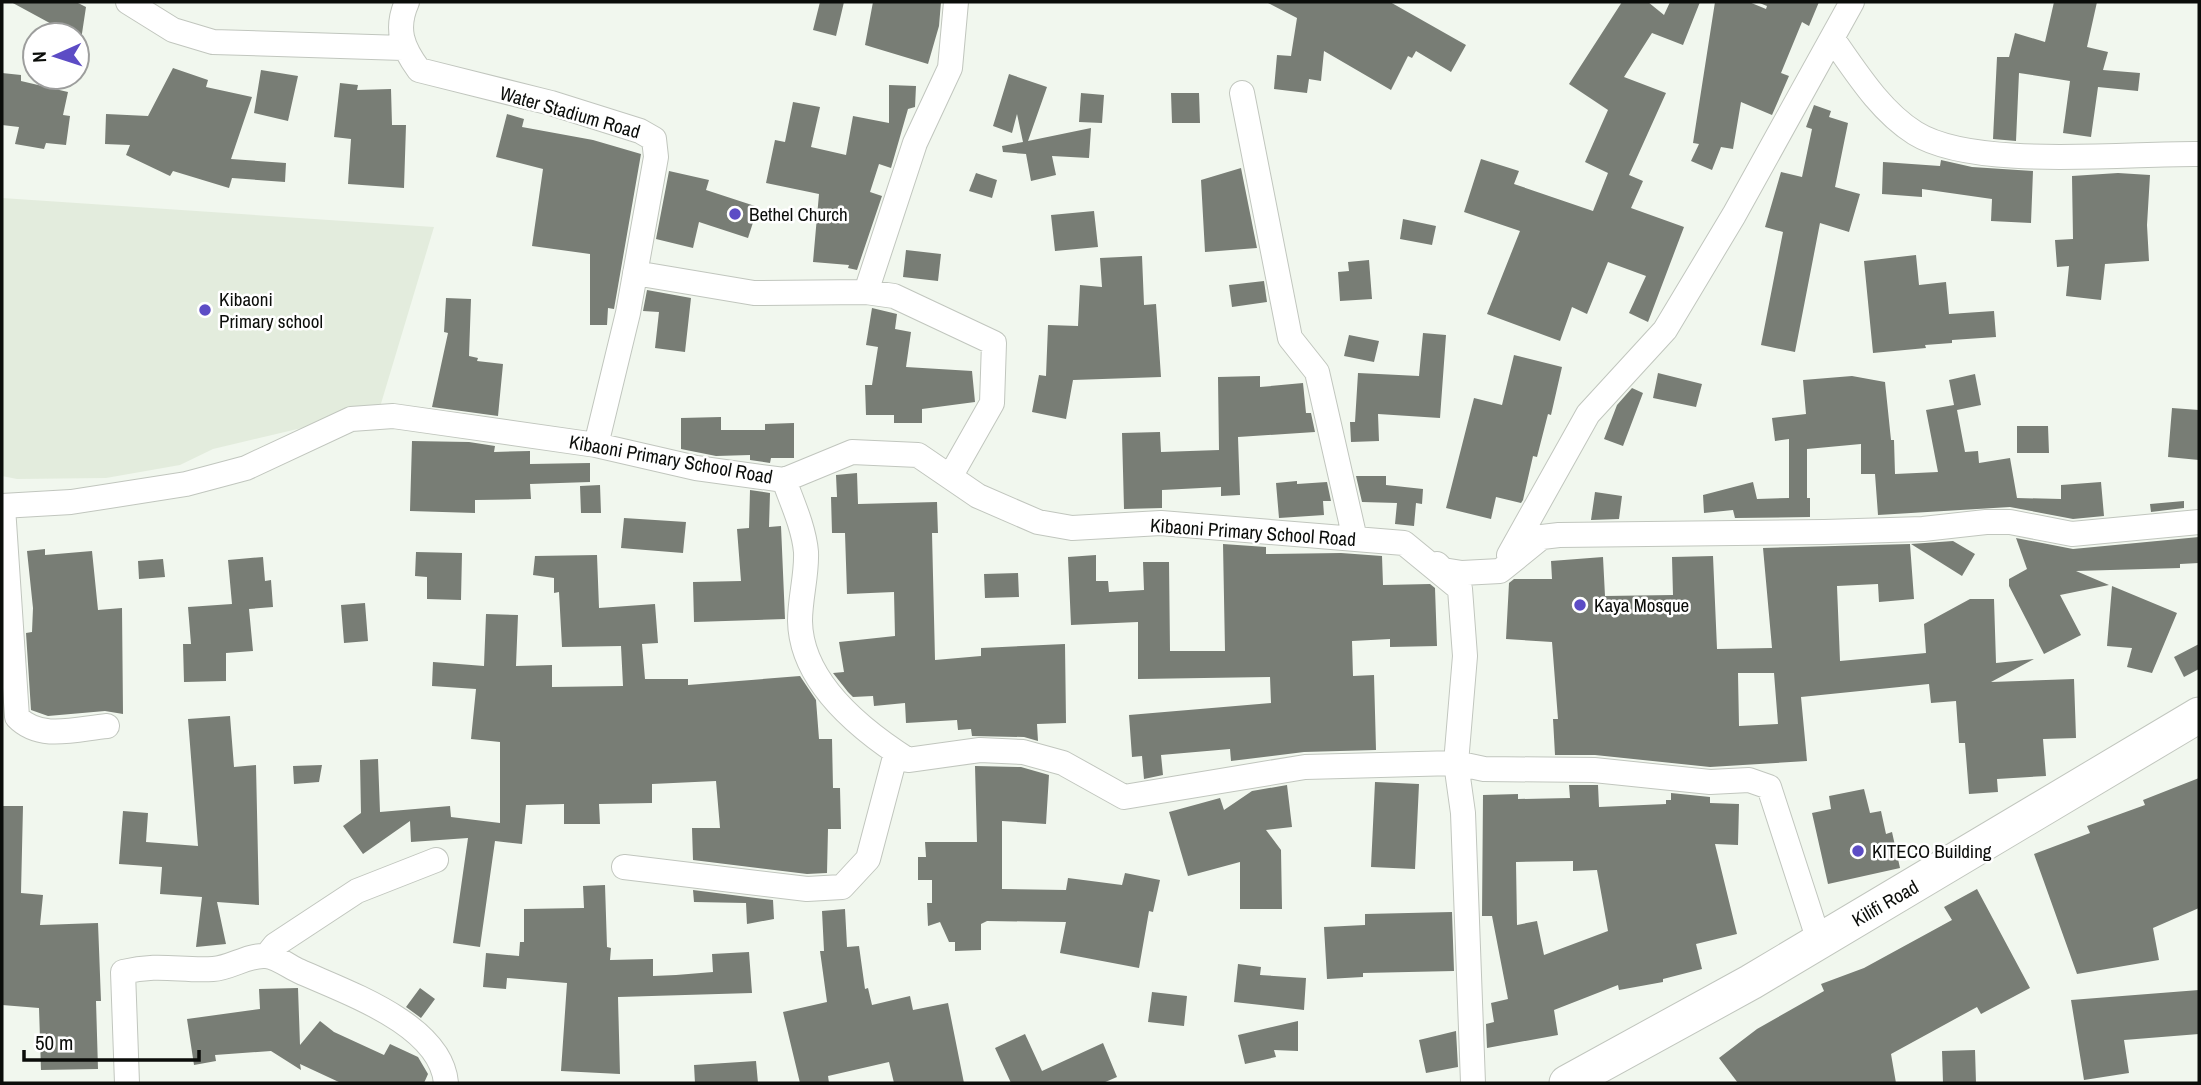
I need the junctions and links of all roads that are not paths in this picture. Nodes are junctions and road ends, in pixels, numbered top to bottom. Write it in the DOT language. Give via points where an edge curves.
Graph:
graph roads {
  1 [pos="128,2"];
  2 [pos="407,2"];
  3 [pos="956,2"];
  4 [pos="1852,2"];
  5 [pos="1832,38"];
  6 [pos="403,48"];
  7 [pos="1242,93"];
  8 [pos="2199,154"];
  9 [pos="635,274"];
  10 [pos="866,292"];
  11 [pos="596,445"];
  12 [pos="950,477"];
  13 [pos="784,480"];
  14 [pos="2,506"];
  15 [pos="2199,522"];
  16 [pos="1356,539"];
  17 [pos="1404,543"];
  18 [pos="1500,571"];
  19 [pos="2199,715"];
  20 [pos="9,718"];
  21 [pos="107,726"];
  22 [pos="896,752"];
  23 [pos="1456,763"];
  24 [pos="436,860"];
  25 [pos="624,867"];
  26 [pos="1819,942"];
  27 [pos="267,955"];
  28 [pos="127,1083"];
  29 [pos="446,1083"];
  30 [pos="1473,1083"];
  31 [pos="1567,1083"];
  1 -- 6 [label="street" via="173,30 213,42"];
  2 -- 6 [label="street" via="399,20"];
  3 -- 10 [label="street" via="950,68 915,143"];
  4 -- 5 [label="street"];
  5 -- 8 [label="street" via="1887,110 1913,132 1943,147 2031,156"];
  5 -- 18 [label="street" via="1665,330 1588,414"];
  6 -- 9 [label="street, Water Stadium Road" via="419,70 551,103 654,139 656,157"];
  7 -- 16 [label="street" via="1290,338 1317,372"];
  9 -- 10 [label="street" via="754,292"];
  9 -- 11 [label="street, Water Stadium Road"];
  10 -- 12 [label="street" via="918,305 994,343 992,404"];
  11 -- 13 [label="street, Kibaoni Primary School Road" via="696,468"];
  11 -- 14 [label="street, Kibaoni Primary School Road" via="393,415 351,419 246,468 186,484 71,502"];
  12 -- 13 [label="street, Kibaoni Primary School Road" via="918,455 852,452"];
  12 -- 16 [label="street, Kibaoni Primary School Road" via="978,496 1038,522 1072,528 1161,523"];
  13 -- 22 [label="street" via="806,550 800,621 804,645 841,707"];
  14 -- 20 [label="street"];
  15 -- 18 [label="street" via="2072,534 2010,522 1923,529 1579,534 1542,537"];
  16 -- 17 [label="street, Kibaoni Primary School Road"];
  17 -- 18 [label="street" via="1443,570"];
  17 -- 23 [label="street" via="1460,589 1465,656"];
  19 -- 26 [label="street, Kilifi Road"];
  20 -- 21 [label="street" via="43,732"];
  22 -- 23 [label="street" via="908,760 981,750 1046,756 1124,797 1305,767"];
  22 -- 25 [label="street" via="867,859 842,887 807,889"];
  23 -- 26 [label="street" via="1484,769 1573,769 1710,782 1749,780 1769,787"];
  23 -- 30 [label="street" via="1463,813"];
  24 -- 27 [label="street" via="357,891 275,945"];
  26 -- 31 [label="street, Kilifi Road"];
  27 -- 28 [label="street" via="213,969 173,966 123,972"];
  27 -- 29 [label="street" via="360,998 416,1034 433,1048"];
}
